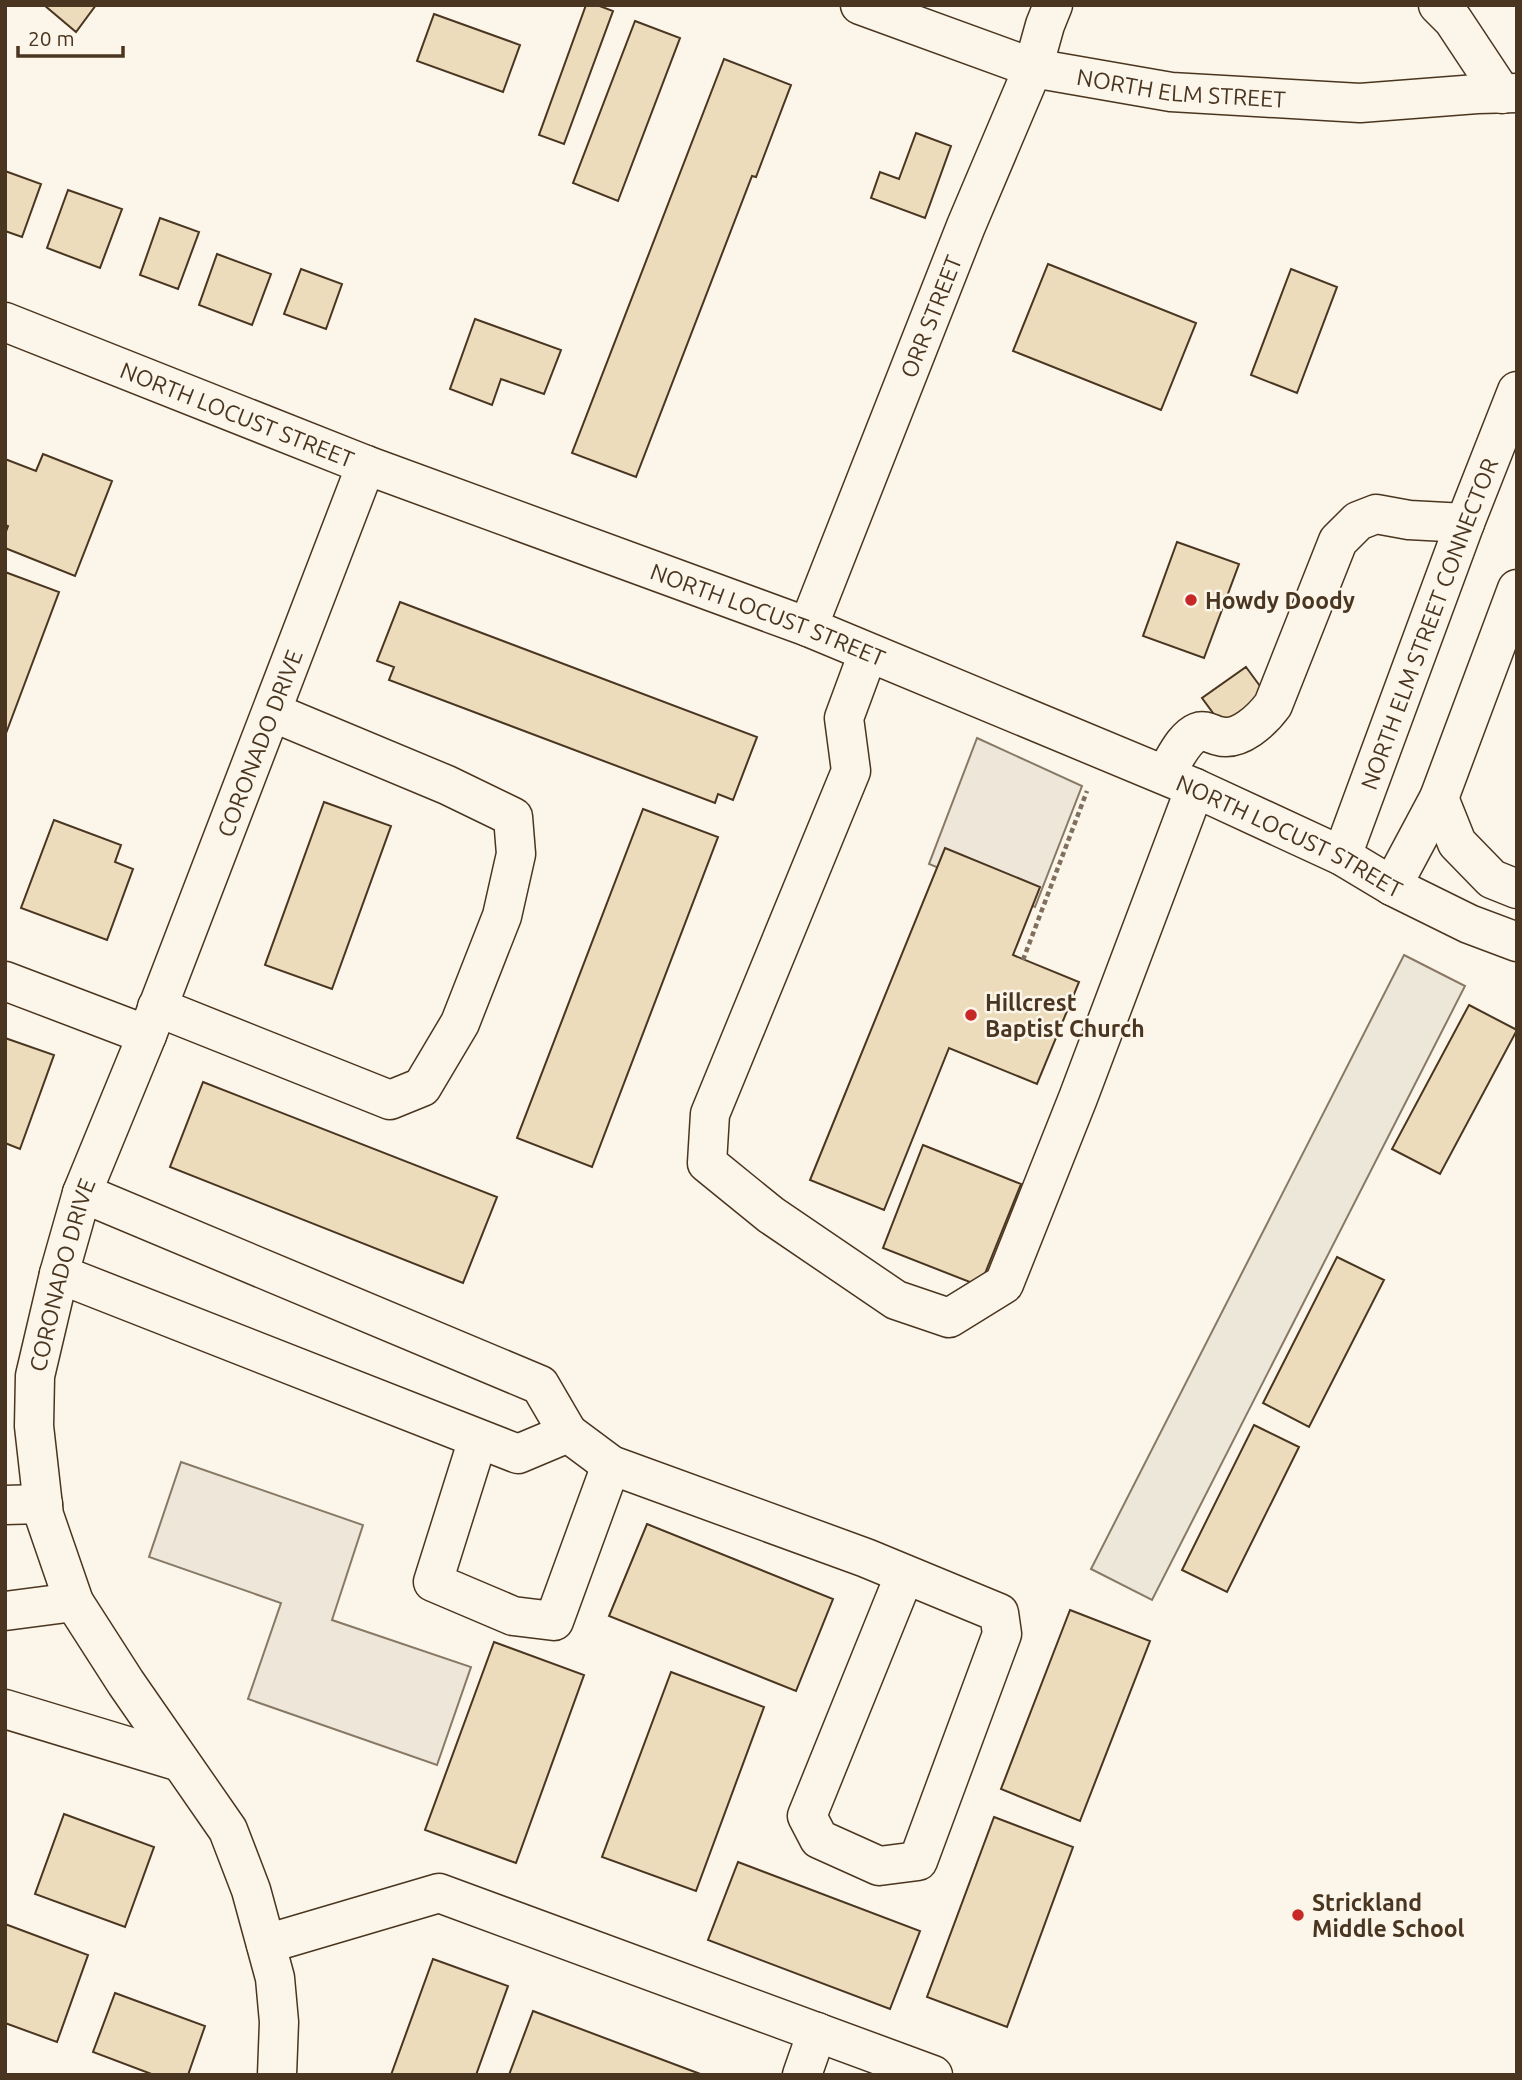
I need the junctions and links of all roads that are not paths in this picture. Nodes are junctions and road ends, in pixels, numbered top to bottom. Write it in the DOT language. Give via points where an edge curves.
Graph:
graph roads {
  1 [pos="860,5"];
  2 [pos="1053,5"];
  3 [pos="1438,5"];
  4 [pos="1033,68"];
  5 [pos="1509,94"];
  6 [pos="5,322"];
  7 [pos="1517,391"];
  8 [pos="366,465"];
  9 [pos="1465,523"];
  10 [pos="1517,589"];
  11 [pos="807,627"];
  12 [pos="868,653"];
  13 [pos="272,712"];
  14 [pos="1180,781"];
  15 [pos="1439,798"];
  16 [pos="1342,856"];
  17 [pos="1392,886"];
  18 [pos="1517,889"];
  19 [pos="1517,942"];
  20 [pos="5,981"];
  21 [pos="152,1021"];
  22 [pos="82,1193"];
  23 [pos="59,1274"];
  24 [pos="568,1433"];
  25 [pos="478,1439"];
  26 [pos="611,1465"];
  27 [pos="43,1504"];
  28 [pos="5,1505"];
  29 [pos="905,1574"];
  30 [pos="74,1602"];
  31 [pos="5,1611"];
  32 [pos="5,1709"];
  33 [pos="180,1762"];
  34 [pos="266,1944"];
  35 [pos="817,2032"];
  36 [pos="277,2075"];
  37 [pos="802,2075"];
  38 [pos="933,2075"];
  1 -- 4 [label="main road, NORTH ELM STREET"];
  2 -- 4 [label="main road, ORR STREET"];
  3 -- 5 [label="main road"];
  4 -- 5 [label="main road, NORTH ELM STREET" via="1171,92 1333,102"];
  4 -- 11 [label="main road, ORR STREET"];
  6 -- 8 [label="main road, NORTH LOCUST STREET"];
  7 -- 9 [label="main road, NORTH ELM STREET CONNECTOR"];
  8 -- 11 [label="main road, NORTH LOCUST STREET"];
  8 -- 13 [label="main road, CORONADO DRIVE"];
  9 -- 14 [label="main road" via="1376,514 1358,522 1338,541 1273,705 1236,735 1222,738 1197,732 1186,741"];
  9 -- 16 [label="main road, NORTH ELM STREET CONNECTOR"];
  10 -- 15 [label="main road"];
  11 -- 12 [label="main road, NORTH LOCUST STREET"];
  12 -- 14 [label="main road, NORTH LOCUST STREET"];
  12 -- 14 [label="main road" via="844,718 851,771 710,1114 707,1163 771,1215 896,1300 949,1318 1004,1284 1077,1098"];
  13 -- 21 [label="main road, CORONADO DRIVE"];
  13 -- 21 [label="main road" via="513,817 516,854 502,916 470,999 422,1087 390,1100"];
  14 -- 16 [label="main road, NORTH LOCUST STREET"];
  15 -- 17 [label="main road"];
  15 -- 18 [label="main road" via="1457,844 1492,879"];
  16 -- 17 [label="main road, NORTH LOCUST STREET"];
  17 -- 19 [label="main road, NORTH LOCUST STREET"];
  20 -- 21 [label="main road"];
  21 -- 22 [label="main road, CORONADO DRIVE"];
  22 -- 23 [label="main road, CORONADO DRIVE"];
  22 -- 24 [label="main road" via="540,1385"];
  23 -- 25 [label="main road"];
  23 -- 27 [label="main road, CORONADO DRIVE" via="35,1376 34,1426"];
  24 -- 25 [label="main road" via="518,1454"];
  24 -- 26 [label="main road"];
  25 -- 26 [label="main road" via="433,1582 513,1616 554,1621"];
  26 -- 29 [label="main road"];
  27 -- 28 [label="main road"];
  27 -- 30 [label="main road, CORONADO DRIVE"];
  29 -- 29 [label="main road" via="999,1613 1002,1634 918,1861 879,1866 819,1839 807,1816"];
  30 -- 31 [label="main road"];
  30 -- 33 [label="main road, CORONADO DRIVE"];
  32 -- 33 [label="main road"];
  33 -- 34 [label="main road, CORONADO DRIVE" via="228,1830"];
  34 -- 35 [label="main road" via="439,1893"];
  34 -- 36 [label="main road, CORONADO DRIVE" via="279,2022"];
  35 -- 37 [label="main road"];
  35 -- 38 [label="main road"];
}
